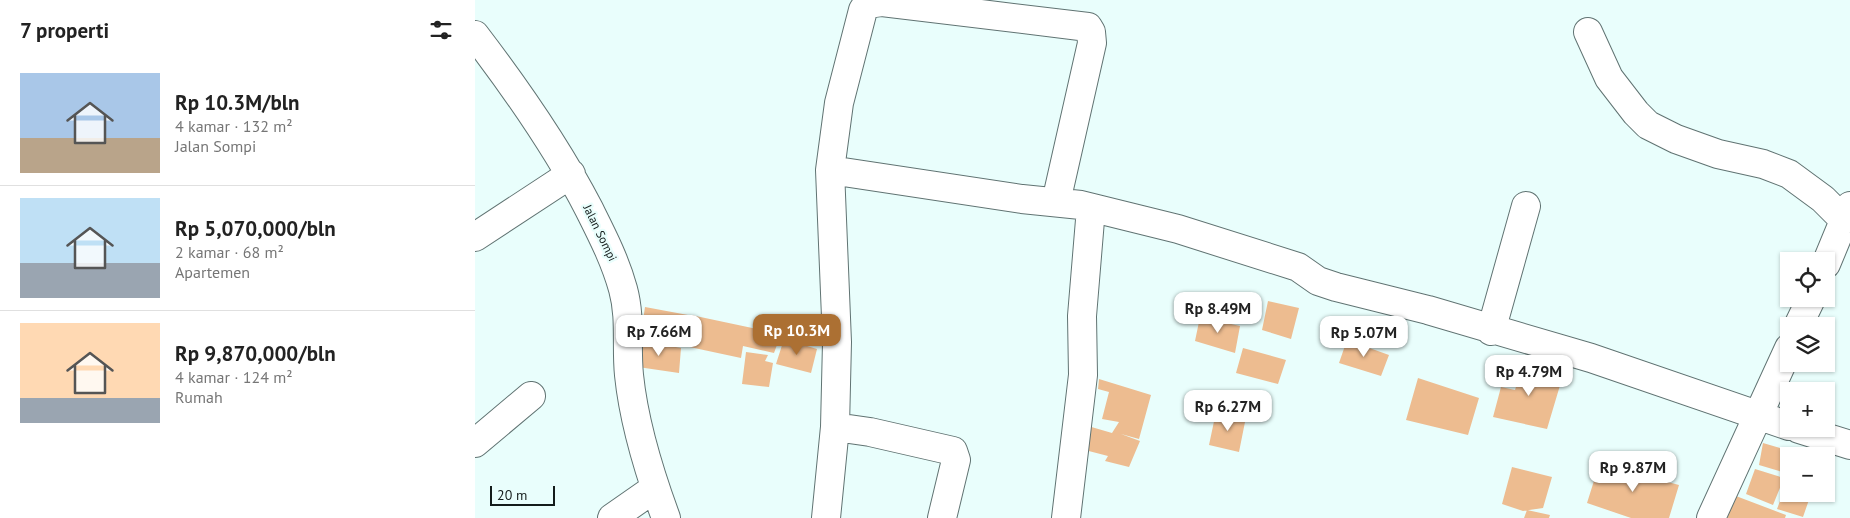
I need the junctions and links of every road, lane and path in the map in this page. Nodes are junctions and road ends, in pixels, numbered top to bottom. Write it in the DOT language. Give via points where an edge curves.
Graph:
graph roads {
  1 [pos="1588,32"];
  2 [pos="475,35"];
  3 [pos="831,170"];
  4 [pos="571,174"];
  5 [pos="1056,202"];
  6 [pos="1527,206"];
  7 [pos="1091,208"];
  8 [pos="1847,213"];
  9 [pos="475,237"];
  10 [pos="1831,252"];
  11 [pos="1491,330"];
  12 [pos="1780,368"];
  13 [pos="531,396"];
  14 [pos="1759,416"];
  15 [pos="1780,423"];
  16 [pos="835,427"];
  17 [pos="1824,437"];
  18 [pos="475,442"];
  19 [pos="1850,445"];
  20 [pos="655,488"];
  21 [pos="612,518"];
  22 [pos="666,518"];
  23 [pos="826,518"];
  24 [pos="942,518"];
  25 [pos="1066,518"];
  26 [pos="1711,518"];
  1 -- 8 [label="street" via="1609,78 1648,125 1718,154 1763,164 1789,174"];
  2 -- 4 [label="street, Jalan Sompi" via="520,94"];
  3 -- 5 [label="street"];
  3 -- 5 [label="street" via="839,104 867,4 882,2 1088,27 1091,43"];
  3 -- 16 [label="street" via="837,342"];
  4 -- 9 [label="street"];
  4 -- 20 [label="street, Jalan Sompi" via="613,256 623,290 629,320 631,383 636,417"];
  5 -- 7 [label="street"];
  6 -- 11 [label="street"];
  7 -- 11 [label="street" via="1178,229 1298,267 1318,281 1336,287"];
  7 -- 25 [label="street" via="1082,316 1083,375"];
  8 -- 10 [label="street"];
  11 -- 14 [label="street" via="1591,358"];
  12 -- 14 [label="street"];
  13 -- 18 [label="street"];
  14 -- 15 [label="street"];
  14 -- 26 [label="street"];
  16 -- 23 [label="street"];
  16 -- 24 [label="street" via="953,451 956,460"];
  17 -- 19 [label="street"];
  20 -- 21 [label="street"];
  20 -- 22 [label="street, Jalan Sompi"];
}
